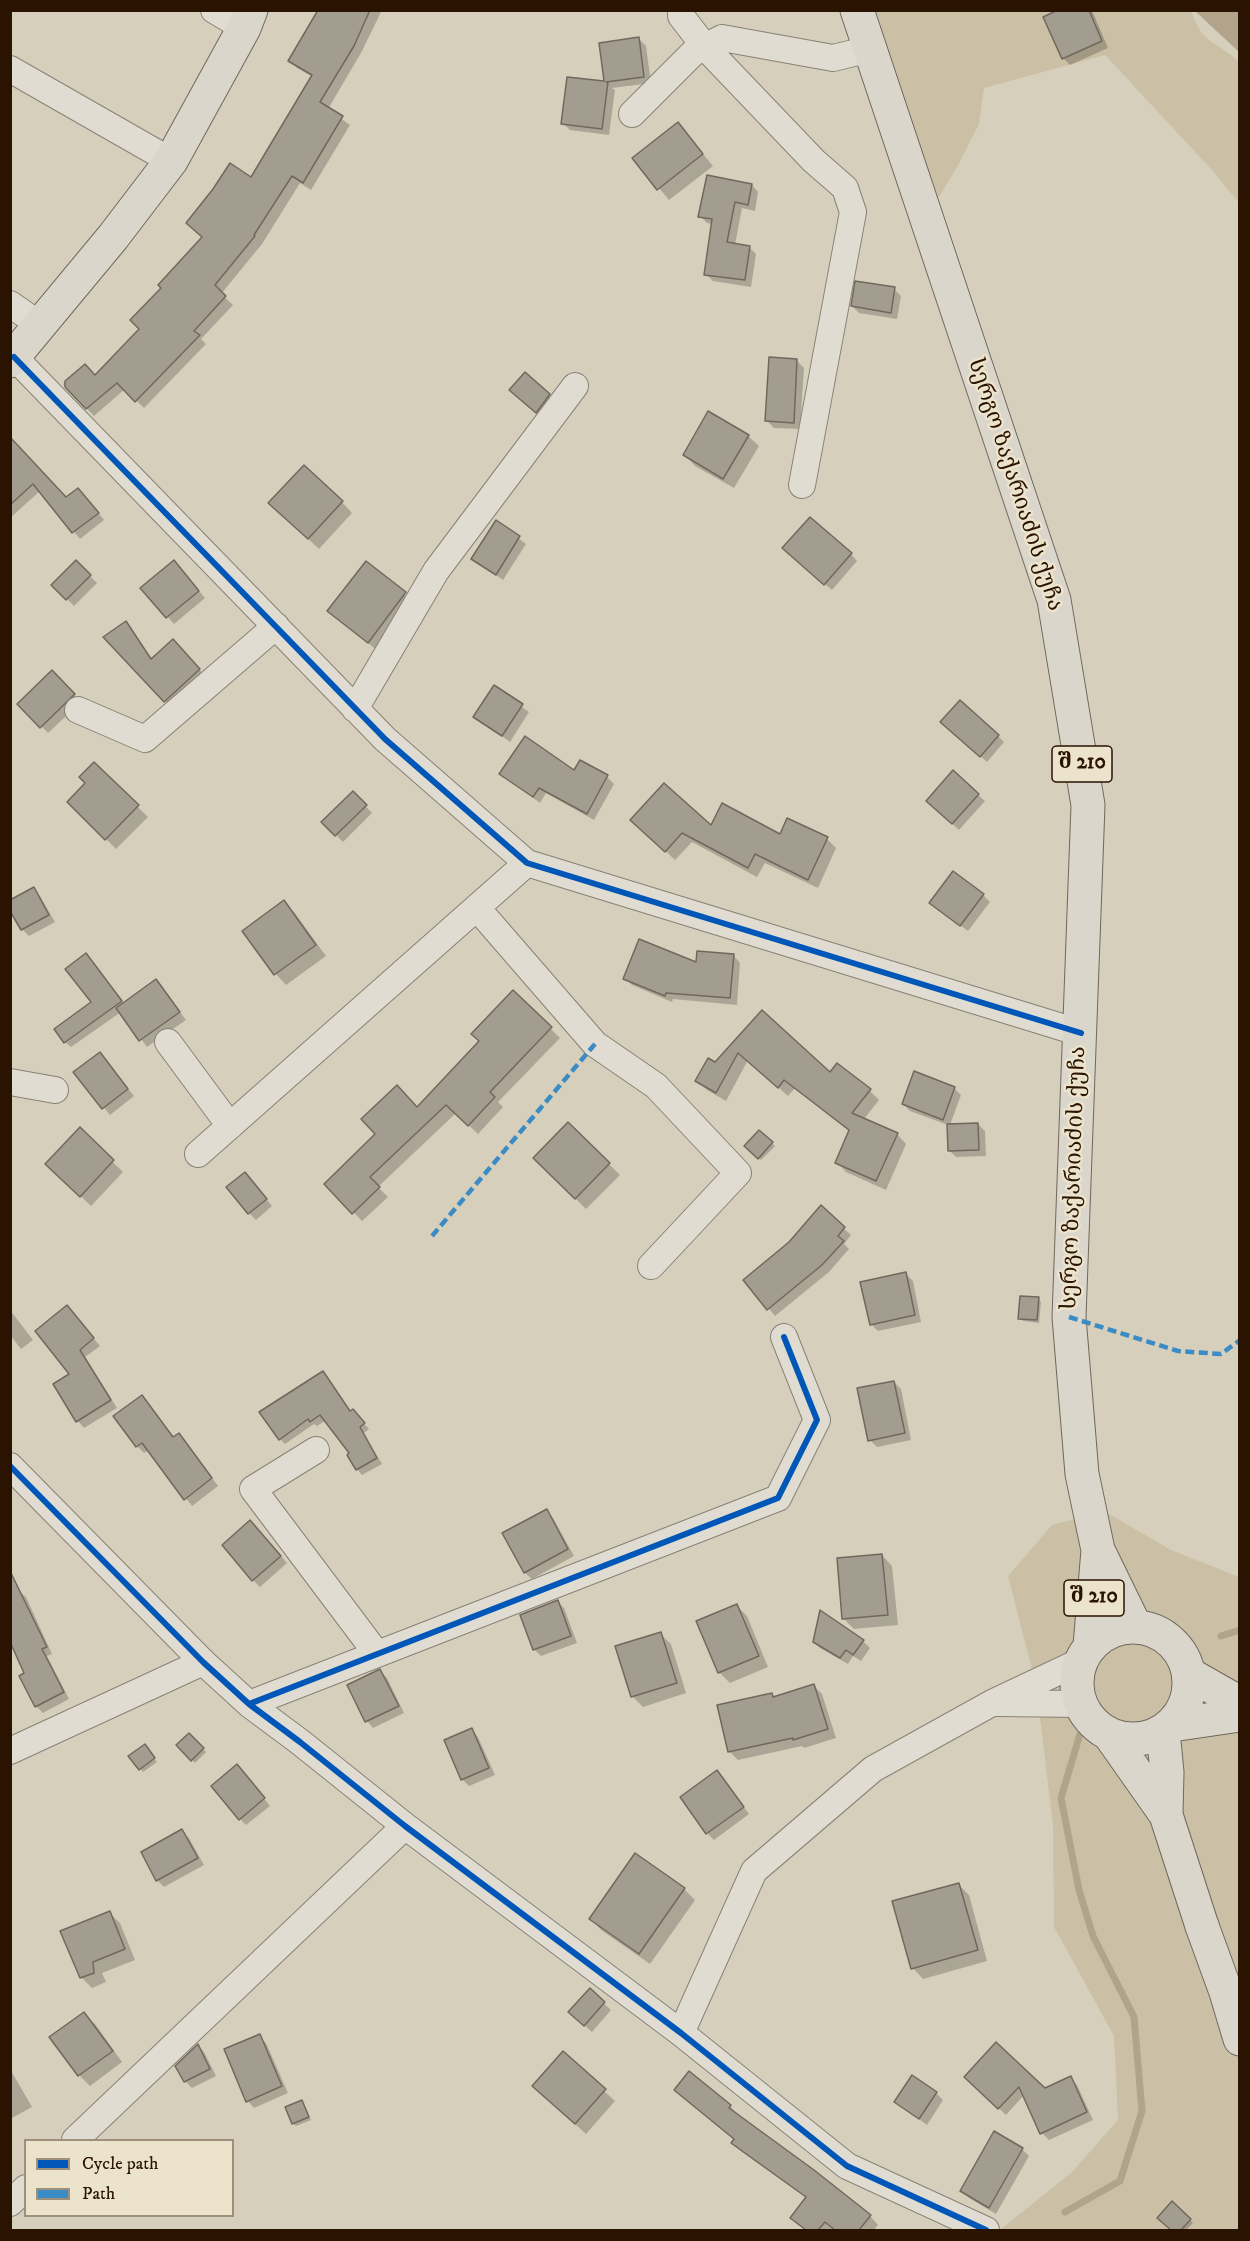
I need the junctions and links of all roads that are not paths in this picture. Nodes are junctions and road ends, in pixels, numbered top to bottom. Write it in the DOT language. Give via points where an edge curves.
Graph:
graph roads {
  1 [pos="214,10"];
  2 [pos="681,10"];
  3 [pos="857,10"];
  4 [pos="248,19"];
  5 [pos="705,46"];
  6 [pos="870,49"];
  7 [pos="10,69"];
  8 [pos="632,114"];
  9 [pos="171,161"];
  10 [pos="10,304"];
  11 [pos="40,325"];
  12 [pos="13,359"];
  13 [pos="575,386"];
  14 [pos="802,485"];
  15 [pos="276,626"];
  16 [pos="355,709"];
  17 [pos="78,710"];
  18 [pos="527,863"];
  19 [pos="477,908"];
  20 [pos="1081,1033"];
  21 [pos="168,1042"];
  22 [pos="10,1082"];
  23 [pos="55,1090"];
  24 [pos="230,1126"];
  25 [pos="198,1154"];
  26 [pos="651,1266"];
  27 [pos="784,1337"];
  28 [pos="316,1450"];
  29 [pos="10,1466"];
  30 [pos="1098,1550"];
  31 [pos="1135,1626"];
  32 [pos="377,1654"];
  33 [pos="1085,1654"];
  34 [pos="203,1662"];
  35 [pos="1189,1674"];
  36 [pos="992,1703"];
  37 [pos="1239,1703"];
  38 [pos="249,1704"];
  39 [pos="1081,1704"];
  40 [pos="1239,1715"];
  41 [pos="1167,1728"];
  42 [pos="1109,1734"];
  43 [pos="10,1751"];
  44 [pos="1166,1815"];
  45 [pos="405,1826"];
  46 [pos="1202,1926"];
  47 [pos="1239,1984"];
  48 [pos="681,2033"];
  49 [pos="1239,2039"];
  50 [pos="76,2139"];
  51 [pos="24,2190"];
  52 [pos="10,2203"];
  53 [pos="986,2230"];
  1 -- 4 [label="street"];
  2 -- 5 [label="street" via="681,16"];
  3 -- 6 [label="main road, სერგო ზაქარიაძის ქუჩა / შ 210"];
  4 -- 9 [label="main road"];
  5 -- 6 [label="street" via="722,38 833,58"];
  5 -- 8 [label="street" via="693,53"];
  5 -- 14 [label="street" via="814,161 846,188 853,212"];
  6 -- 20 [label="main road, სერგო ზაქარიაძის ქუჩა / შ 210" via="1054,600 1088,805"];
  7 -- 9 [label="street"];
  9 -- 11 [label="main road"];
  10 -- 11 [label="street"];
  11 -- 12 [label="main road"];
  12 -- 15 [label="street"];
  13 -- 16 [label="street" via="436,571"];
  15 -- 16 [label="street"];
  15 -- 17 [label="street" via="145,739"];
  16 -- 18 [label="street"];
  18 -- 19 [label="street"];
  18 -- 20 [label="street"];
  19 -- 24 [label="street"];
  19 -- 26 [label="street" via="595,1044 656,1086 738,1173"];
  20 -- 30 [label="main road, სერგო ზაქარიაძის ქუჩა / შ 210" via="1069,1317 1082,1474"];
  21 -- 24 [label="street"];
  22 -- 23 [label="street"];
  24 -- 25 [label="street"];
  27 -- 32 [label="street" via="817,1420 778,1498"];
  28 -- 32 [label="street" via="253,1489"];
  29 -- 34 [label="street"];
  30 -- 31 [label="main road, სერგო ზაქარიაძის ქუჩა / შ 210"];
  30 -- 33 [label="main road, სერგო ზაქარიაძის ქუჩა / შ 210"];
  31 -- 33 [label="main road" via="1110,1631"];
  31 -- 35 [label="main road" via="1171,1640"];
  32 -- 38 [label="street"];
  33 -- 36 [label="street"];
  33 -- 39 [label="main road" via="1077,1682"];
  34 -- 38 [label="street"];
  34 -- 43 [label="street"];
  35 -- 37 [label="main road"];
  35 -- 41 [label="main road" via="1186,1702"];
  36 -- 39 [label="street"];
  36 -- 48 [label="street" via="873,1769 754,1871"];
  38 -- 45 [label="street"];
  39 -- 42 [label="main road" via="1092,1721"];
  40 -- 41 [label="main road"];
  41 -- 42 [label="main road" via="1136,1739"];
  41 -- 44 [label="main road"];
  42 -- 44 [label="main road"];
  44 -- 46 [label="main road"];
  45 -- 48 [label="street"];
  45 -- 50 [label="street"];
  46 -- 47 [label="main road"];
  46 -- 49 [label="main road"];
  48 -- 53 [label="street" via="847,2166"];
  51 -- 52 [label="street"];
}
